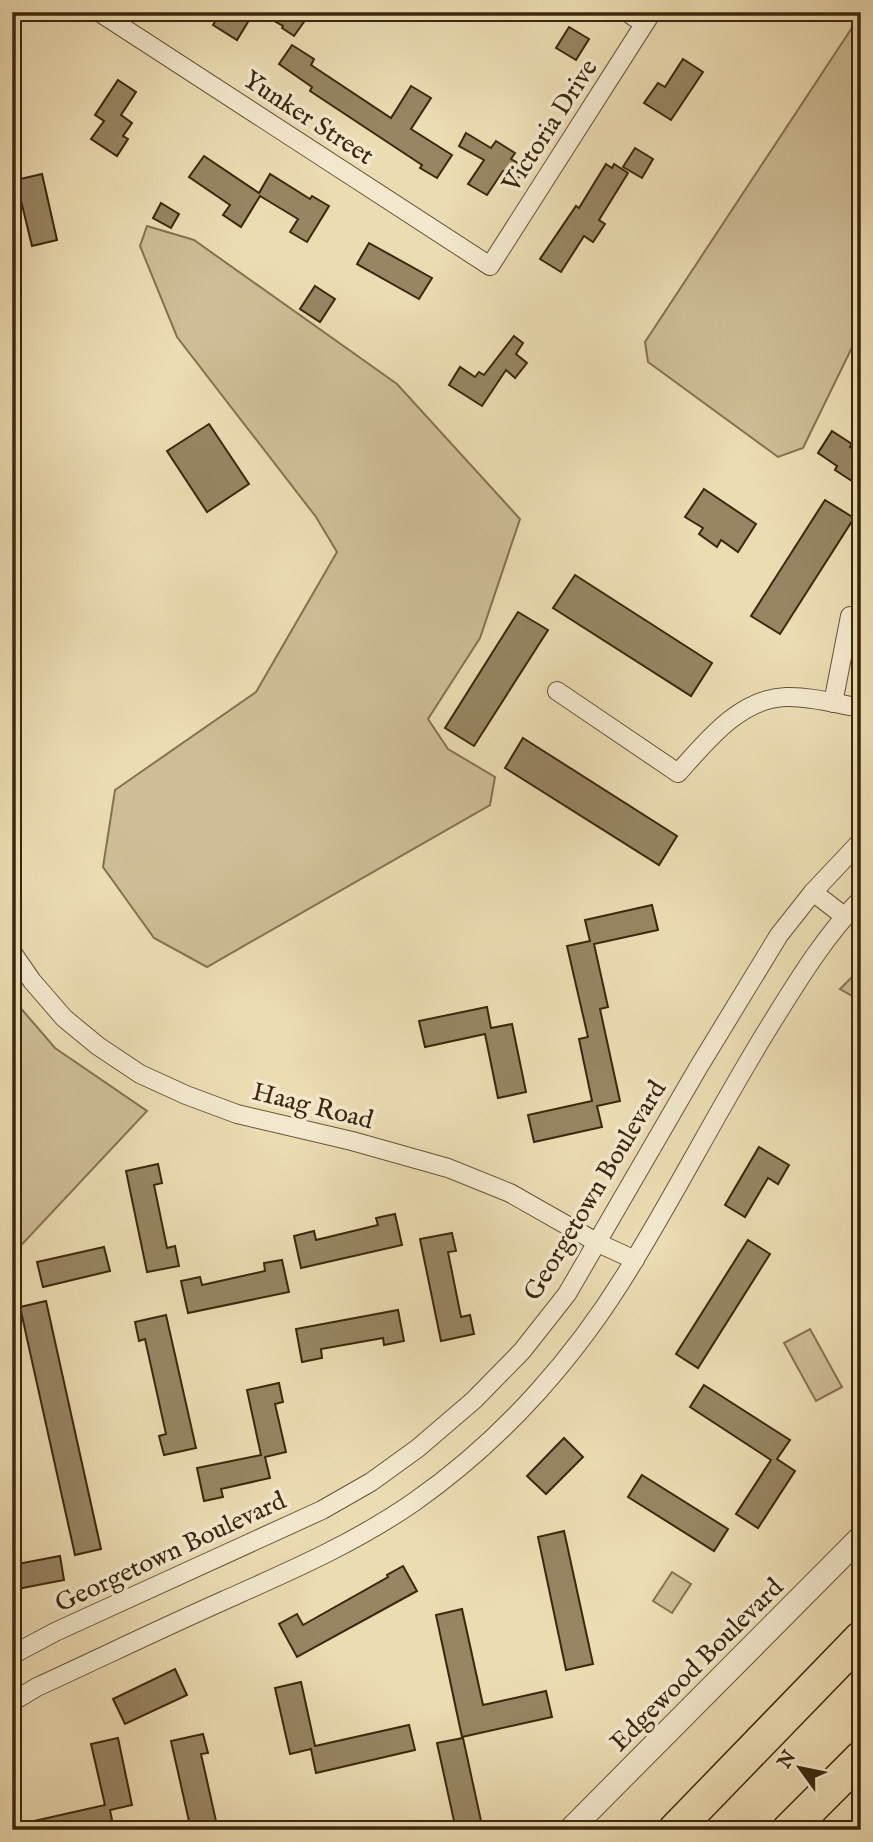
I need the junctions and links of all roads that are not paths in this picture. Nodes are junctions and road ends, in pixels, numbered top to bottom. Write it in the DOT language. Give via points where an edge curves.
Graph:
graph roads {
  1 [pos="99,12"];
  2 [pos="626,12"];
  3 [pos="648,18"];
  4 [pos="490,265"];
  5 [pos="861,623"];
  6 [pos="557,691"];
  7 [pos="833,703"];
  8 [pos="861,708"];
  9 [pos="861,841"];
  10 [pos="813,892"];
  11 [pos="861,899"];
  12 [pos="844,916"];
  13 [pos="12,952"];
  14 [pos="598,1244"];
  15 [pos="635,1260"];
  16 [pos="861,1537"];
  17 [pos="861,1639"];
  18 [pos="12,1655"];
  19 [pos="12,1702"];
  20 [pos="861,1758"];
  21 [pos="570,1830"];
  22 [pos="675,1830"];
  23 [pos="789,1830"];
  1 -- 4 [label="street, Yunker Street"];
  2 -- 3 [label="street"];
  3 -- 4 [label="street, Victoria Drive"];
  5 -- 7 [label="street" via="850,616"];
  6 -- 7 [label="street" via="678,773 739,713 761,702 785,697"];
  7 -- 8 [label="street"];
  9 -- 10 [label="street, Georgetown Boulevard"];
  10 -- 12 [label="street"];
  10 -- 14 [label="street, Georgetown Boulevard" via="779,935"];
  11 -- 12 [label="street"];
  12 -- 15 [label="street" via="732,1087"];
  13 -- 14 [label="street, Haag Road" via="64,1018 140,1074 237,1114 448,1168 510,1193"];
  14 -- 15 [label="street, Haag Road"];
  14 -- 18 [label="street, Georgetown Boulevard" via="567,1294 522,1351 474,1401 371,1482 322,1510"];
  15 -- 19 [label="street" via="552,1376 500,1432 414,1502 317,1558"];
  16 -- 21 [label="street, Edgewood Boulevard"];
  17 -- 22 [label="highway"];
  20 -- 23 [label="highway"];
}
